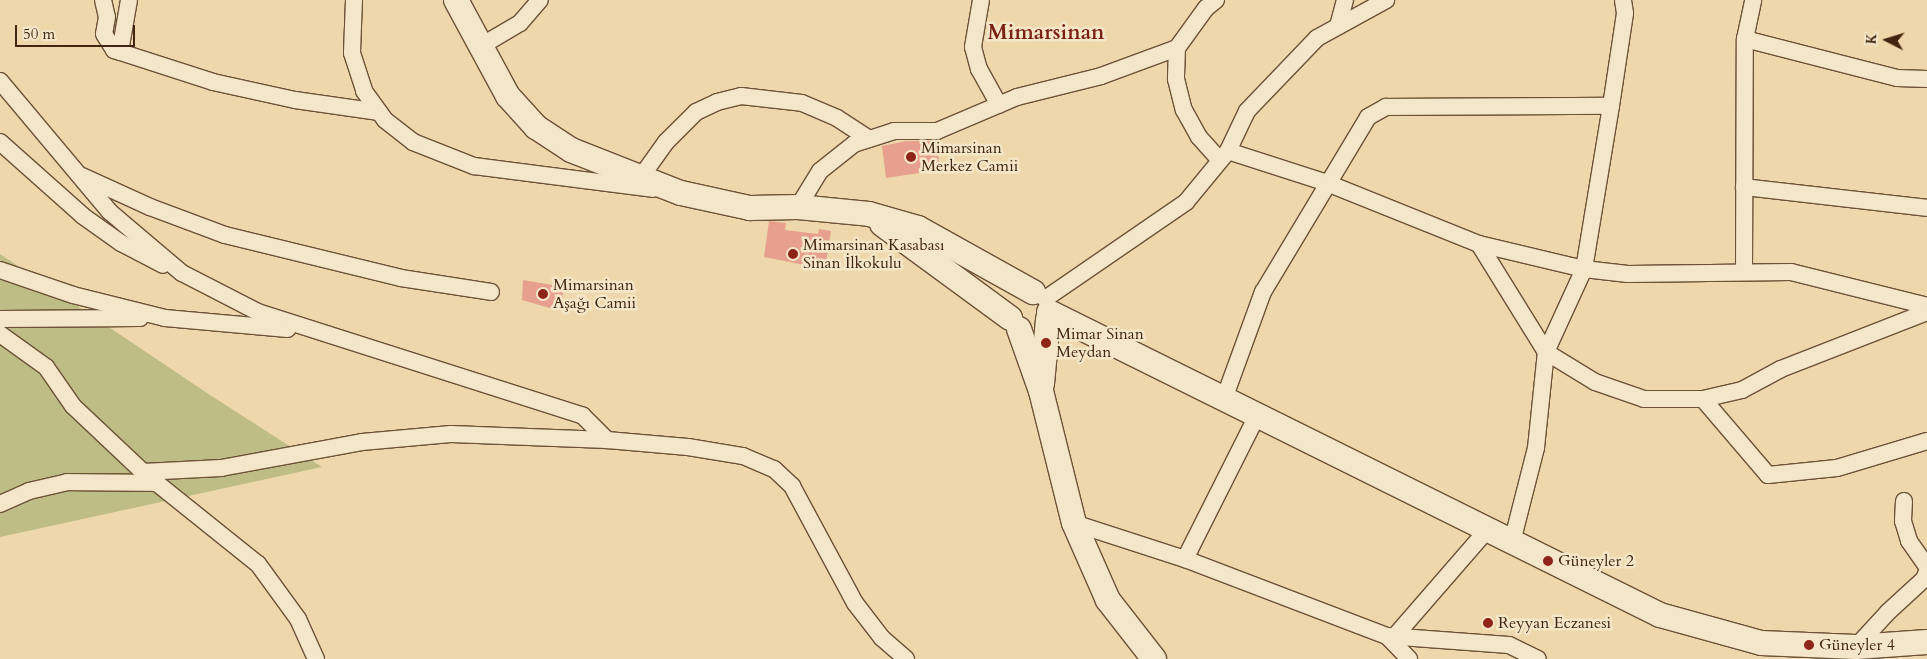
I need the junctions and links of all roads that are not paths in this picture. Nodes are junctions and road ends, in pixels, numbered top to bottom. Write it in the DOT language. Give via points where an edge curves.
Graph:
graph roads {
  1 [pos="104,0"];
  2 [pos="129,0"];
  3 [pos="354,0"];
  4 [pos="456,0"];
  5 [pos="540,0"];
  6 [pos="981,0"];
  7 [pos="1216,0"];
  8 [pos="1345,0"];
  9 [pos="1386,0"];
  10 [pos="1623,0"];
  11 [pos="1753,0"];
  12 [pos="1338,26"];
  13 [pos="1745,39"];
  14 [pos="481,46"];
  15 [pos="1177,48"];
  16 [pos="120,52"];
  17 [pos="1927,79"];
  18 [pos="0,81"];
  19 [pos="999,105"];
  20 [pos="1611,106"];
  21 [pos="379,112"];
  22 [pos="869,139"];
  23 [pos="0,142"];
  24 [pos="1224,155"];
  25 [pos="77,173"];
  26 [pos="641,177"];
  27 [pos="1327,183"];
  28 [pos="1744,186"];
  29 [pos="681,193"];
  30 [pos="798,207"];
  31 [pos="1927,208"];
  32 [pos="869,214"];
  33 [pos="1479,244"];
  34 [pos="1584,268"];
  35 [pos="0,270"];
  36 [pos="1744,272"];
  37 [pos="182,274"];
  38 [pos="491,292"];
  39 [pos="1044,306"];
  40 [pos="1927,306"];
  41 [pos="1927,312"];
  42 [pos="165,318"];
  43 [pos="0,319"];
  44 [pos="1014,323"];
  45 [pos="312,331"];
  46 [pos="0,334"];
  47 [pos="1546,352"];
  48 [pos="1041,391"];
  49 [pos="1224,399"];
  50 [pos="1703,399"];
  51 [pos="1256,416"];
  52 [pos="607,440"];
  53 [pos="1927,441"];
  54 [pos="143,472"];
  55 [pos="157,483"];
  56 [pos="1904,501"];
  57 [pos="0,504"];
  58 [pos="1074,523"];
  59 [pos="1488,529"];
  60 [pos="1512,542"];
  61 [pos="1184,559"];
  62 [pos="1927,567"];
  63 [pos="1927,572"];
  64 [pos="1391,636"];
  65 [pos="1927,642"];
  66 [pos="1856,647"];
  67 [pos="316,659"];
  68 [pos="906,659"];
  69 [pos="1154,659"];
  70 [pos="1409,659"];
  71 [pos="1538,659"];
  1 -- 16 [label="street" via="106,40"];
  2 -- 16 [label="street"];
  3 -- 21 [label="street" via="352,53 364,91"];
  4 -- 14 [label="street"];
  5 -- 14 [label="street" via="520,23"];
  6 -- 19 [label="street" via="973,47 979,68"];
  7 -- 15 [label="street" via="1206,8"];
  8 -- 12 [label="street"];
  9 -- 12 [label="street"];
  10 -- 20 [label="street" via="1625,13"];
  11 -- 13 [label="street"];
  12 -- 24 [label="street" via="1317,38 1247,111"];
  13 -- 17 [label="street" via="1897,78"];
  13 -- 28 [label="street"];
  14 -- 26 [label="street" via="508,96 536,127 571,150"];
  15 -- 19 [label="street" via="1101,76"];
  15 -- 24 [label="street" via="1176,79 1184,110 1199,137"];
  16 -- 21 [label="street" via="213,82 295,100"];
  18 -- 25 [label="street"];
  19 -- 22 [label="street" via="937,131 894,131"];
  20 -- 27 [label="street" via="1386,107 1368,116"];
  20 -- 34 [label="street"];
  21 -- 29 [label="street" via="413,142 474,166"];
  22 -- 26 [label="street" via="837,118 802,103 741,96 696,112 666,142"];
  22 -- 30 [label="street" via="854,144 820,171"];
  23 -- 37 [label="street" via="101,230"];
  24 -- 27 [label="street"];
  24 -- 39 [label="street" via="1186,202"];
  25 -- 37 [label="street" via="110,212"];
  25 -- 38 [label="street" via="150,207 225,235 400,278"];
  26 -- 29 [label="street"];
  27 -- 33 [label="street"];
  27 -- 49 [label="street" via="1263,292"];
  28 -- 31 [label="street"];
  28 -- 36 [label="street"];
  29 -- 30 [label="street" via="750,208"];
  30 -- 32 [label="street"];
  32 -- 39 [label="street" via="918,228"];
  32 -- 44 [label="street"];
  33 -- 34 [label="street"];
  33 -- 47 [label="street"];
  34 -- 36 [label="street" via="1628,274"];
  34 -- 47 [label="street"];
  35 -- 42 [label="street" via="73,295"];
  36 -- 40 [label="street" via="1791,272"];
  37 -- 45 [label="street" via="258,312"];
  39 -- 44 [label="street" via="1039,329"];
  39 -- 44 [label="street" via="1014,298"];
  39 -- 48 [label="street"];
  39 -- 49 [label="street"];
  41 -- 50 [label="street" via="1781,369 1742,390"];
  42 -- 43 [label="street"];
  42 -- 45 [label="street"];
  44 -- 48 [label="street"];
  45 -- 52 [label="street" via="583,416"];
  46 -- 54 [label="street" via="46,367 73,406"];
  47 -- 50 [label="street" via="1595,382 1644,399"];
  47 -- 60 [label="street" via="1536,448"];
  48 -- 58 [label="street"];
  49 -- 51 [label="street"];
  50 -- 53 [label="street" via="1768,475 1837,468"];
  51 -- 59 [label="street"];
  51 -- 61 [label="street"];
  52 -- 54 [label="street" via="423,435 362,442 258,464"];
  52 -- 68 [label="street" via="716,451 754,459 774,469 800,497 809,522 863,615"];
  54 -- 55 [label="street"];
  55 -- 57 [label="street" via="62,483 29,491"];
  55 -- 67 [label="street" via="258,564 290,606"];
  56 -- 62 [label="street" via="1903,521 1909,541"];
  58 -- 61 [label="street"];
  58 -- 69 [label="street" via="1108,600"];
  59 -- 60 [label="street"];
  59 -- 64 [label="street"];
  60 -- 66 [label="street" via="1660,615 1761,643"];
  61 -- 64 [label="street"];
  63 -- 66 [label="street" via="1924,579"];
  64 -- 70 [label="street"];
  64 -- 71 [label="street" via="1509,645"];
  65 -- 66 [label="street"];
}
